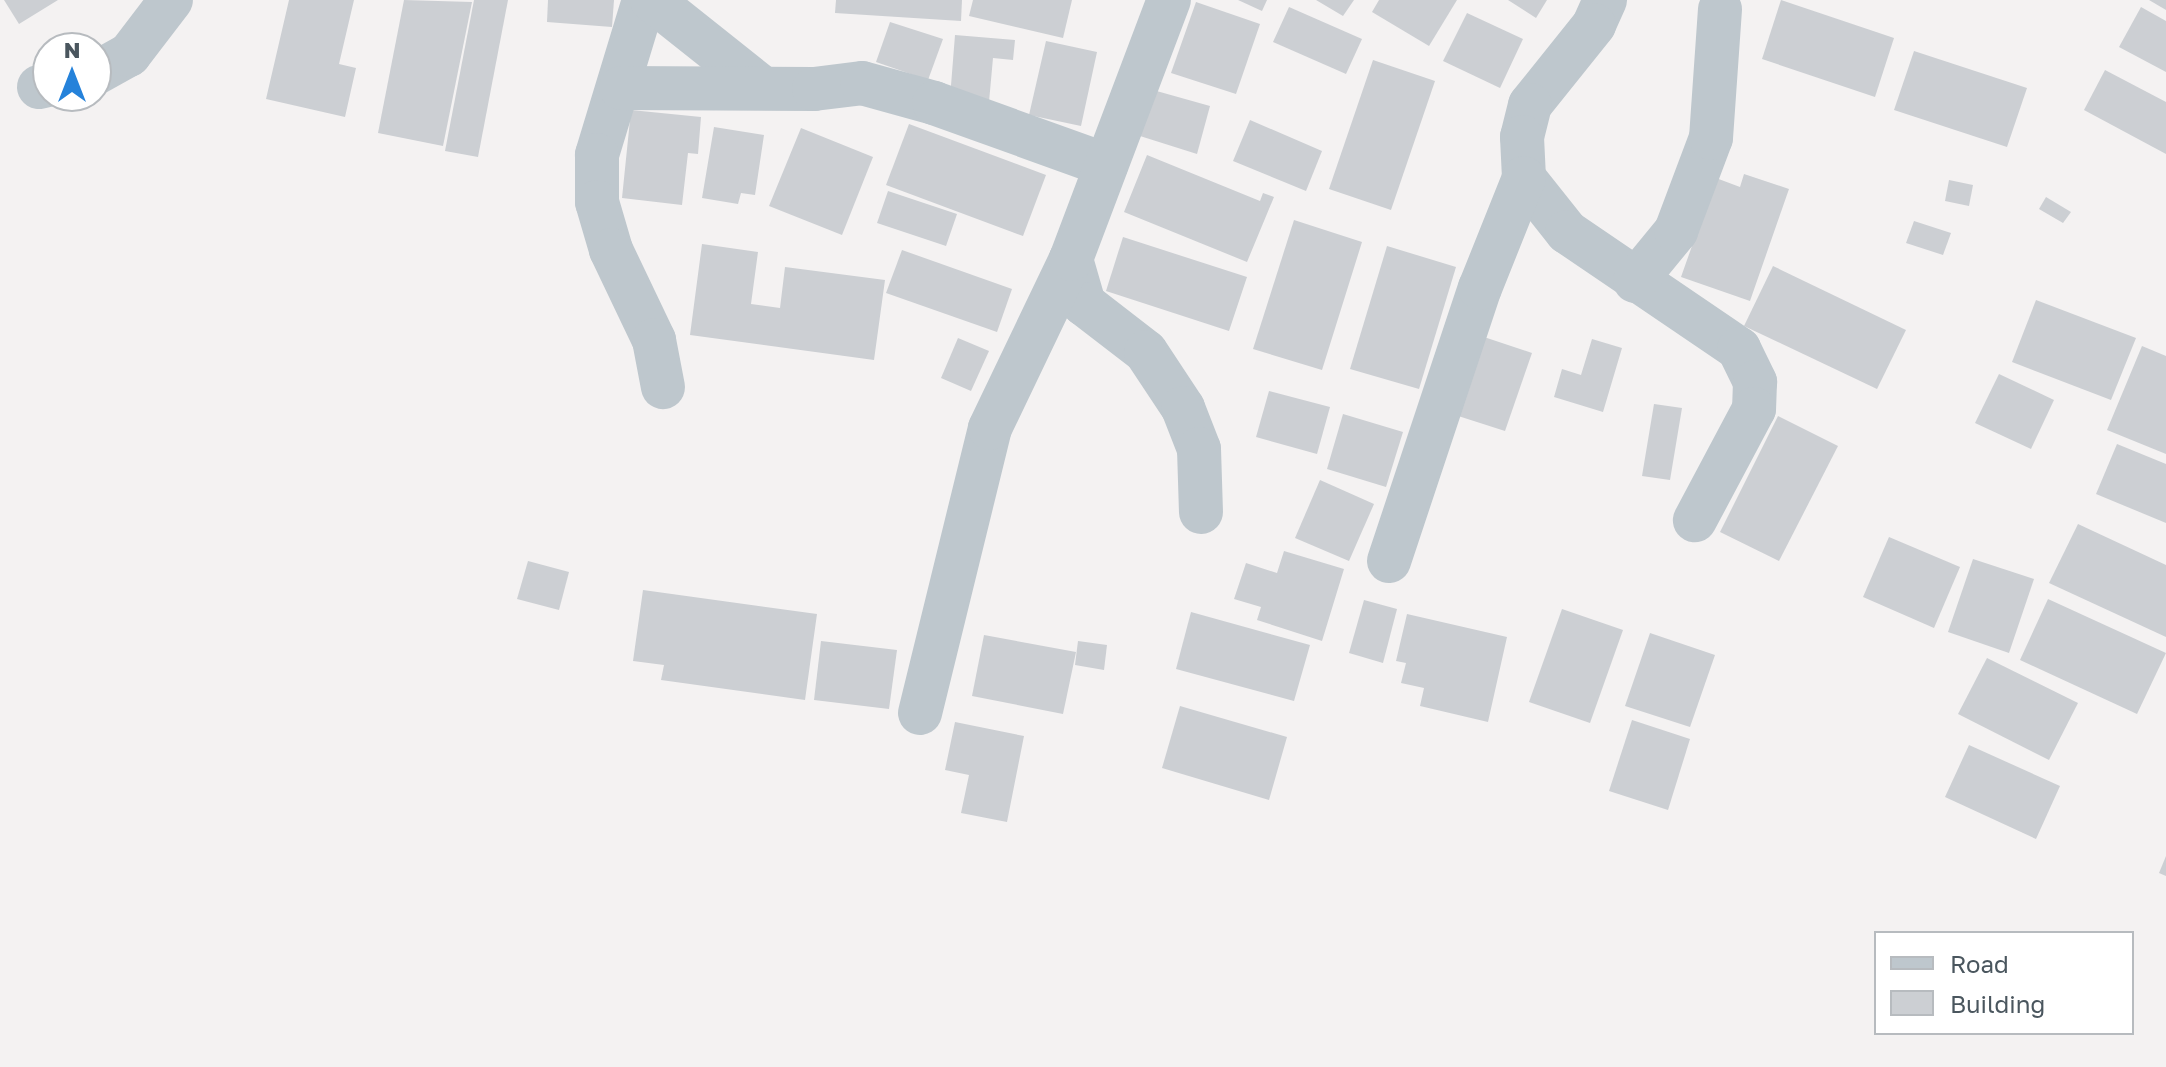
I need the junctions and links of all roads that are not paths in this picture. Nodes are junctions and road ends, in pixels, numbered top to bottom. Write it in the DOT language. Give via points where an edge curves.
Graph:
graph roads {
  1 [pos="171,0"];
  2 [pos="644,0"];
  3 [pos="652,0"];
  4 [pos="1169,0"];
  5 [pos="1605,0"];
  6 [pos="1720,9"];
  7 [pos="112,64"];
  8 [pos="760,86"];
  9 [pos="621,88"];
  10 [pos="1106,165"];
  11 [pos="1524,178"];
  12 [pos="1071,259"];
  13 [pos="1635,281"];
  14 [pos="663,387"];
  15 [pos="1201,512"];
  16 [pos="1695,520"];
  17 [pos="1389,561"];
  18 [pos="920,713"];
  1 -- 7 [label="street" via="129,55"];
  2 -- 9 [label="street"];
  3 -- 8 [label="street"];
  4 -- 10 [label="street"];
  5 -- 11 [label="street" via="1594,25 1530,105 1522,137"];
  6 -- 13 [label="street" via="1711,138 1676,231"];
  8 -- 9 [label="street"];
  8 -- 10 [label="street" via="814,89 862,83 890,88"];
  9 -- 14 [label="street" via="597,155 597,202 611,250 654,340"];
  10 -- 12 [label="street"];
  11 -- 13 [label="street" via="1567,232 1602,252"];
  11 -- 17 [label="street" via="1480,288"];
  12 -- 15 [label="street" via="1084,304 1146,352 1183,408 1199,449"];
  12 -- 18 [label="street" via="990,428"];
  13 -- 16 [label="street" via="1739,349 1755,382 1754,409"];
}
